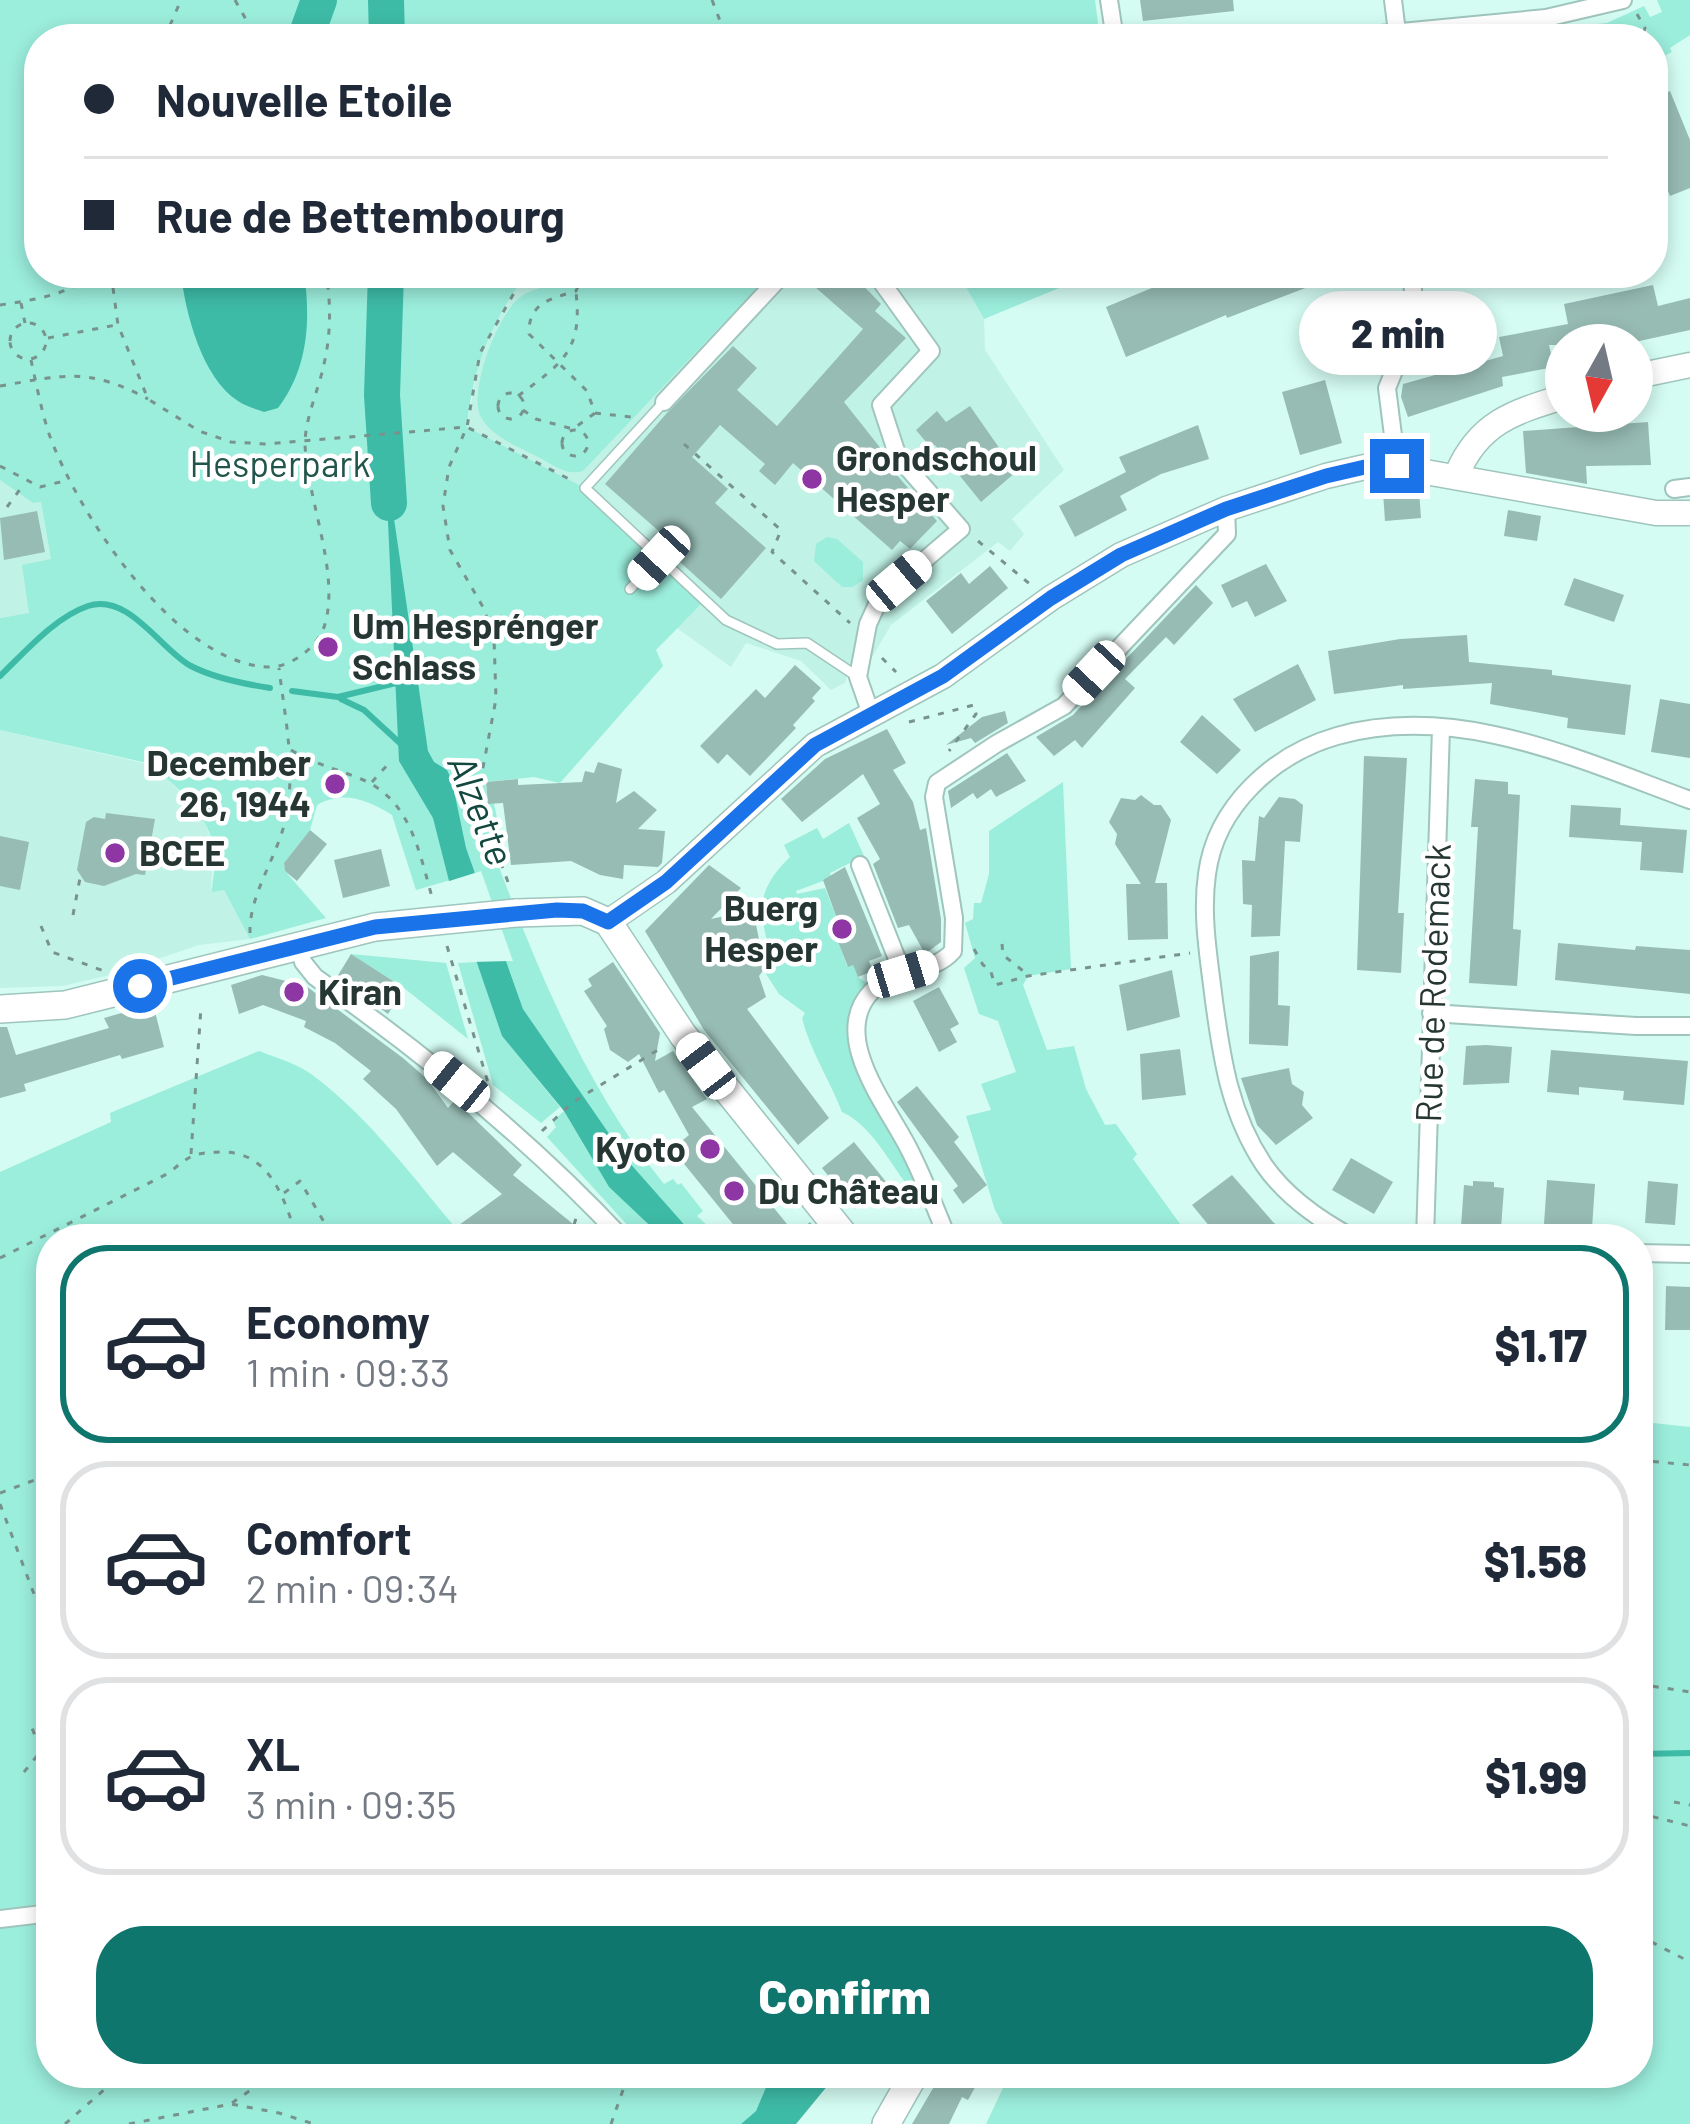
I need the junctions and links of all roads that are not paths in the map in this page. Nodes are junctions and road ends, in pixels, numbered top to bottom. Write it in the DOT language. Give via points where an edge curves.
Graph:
graph roads {
  1 [pos="1628,4"];
  2 [pos="1490,24"];
  3 [pos="770,288"];
  4 [pos="886,288"];
  5 [pos="1413,288"];
  6 [pos="1690,365"];
  7 [pos="1653,373"];
  8 [pos="664,402"];
  9 [pos="1545,403"];
  10 [pos="1397,466"];
  11 [pos="1457,474"];
  12 [pos="1226,509"];
  13 [pos="1690,513"];
  14 [pos="659,558"];
  15 [pos="630,589"];
  16 [pos="852,672"];
  17 [pos="871,714"];
  18 [pos="1441,728"];
  19 [pos="1690,800"];
  20 [pos="860,866"];
  21 [pos="608,922"];
  22 [pos="299,945"];
  23 [pos="903,974"];
  24 [pos="0,1009"];
  25 [pos="1431,1013"];
  26 [pos="1690,1025"];
  27 [pos="608,1224"];
  28 [pos="835,1224"];
  29 [pos="942,1224"];
  30 [pos="1328,1224"];
  31 [pos="1425,1224"];
  32 [pos="1653,1253"];
  33 [pos="1690,1254"];
  34 [pos="36,1915"];
  35 [pos="0,1919"];
  36 [pos="906,2088"];
  37 [pos="886,2124"];
  1 -- 2 [label="street"];
  3 -- 8 [label="street"];
  4 -- 16 [label="street" via="932,351 881,405 898,457 961,530 880,598"];
  5 -- 10 [label="street" via="1416,317 1387,388"];
  6 -- 7 [label="main road"];
  8 -- 14 [label="lane" via="585,488"];
  9 -- 11 [label="main road" via="1476,438"];
  10 -- 11 [label="main road"];
  10 -- 12 [label="main road" via="1326,476"];
  11 -- 13 [label="main road"];
  12 -- 17 [label="main road" via="1121,555 943,676"];
  12 -- 23 [label="street" via="1227,534 1064,706 937,784 956,940 946,959"];
  14 -- 15 [label="lane"];
  14 -- 16 [label="lane" via="726,620 777,644 807,643"];
  16 -- 17 [label="street"];
  17 -- 21 [label="main road" via="815,745 666,882"];
  18 -- 19 [label="street" via="1526,741"];
  18 -- 25 [label="street, Rue de Rodemack"];
  18 -- 30 [label="street" via="1388,727 1294,752 1234,808 1207,871 1216,1015 1241,1126 1267,1169"];
  20 -- 23 [label="street"];
  21 -- 22 [label="main road, bridge" via="583,911 516,913 375,927"];
  21 -- 28 [label="main road" via="682,1035"];
  22 -- 24 [label="main road" via="253,948 65,1004"];
  22 -- 27 [label="street" via="315,977 478,1100"];
  23 -- 29 [label="street" via="862,1003 857,1036"];
  25 -- 26 [label="street"];
  25 -- 31 [label="street, Rue de Rodemack"];
  32 -- 33 [label="street"];
  34 -- 35 [label="street"];
  36 -- 37 [label="main road"];
}
